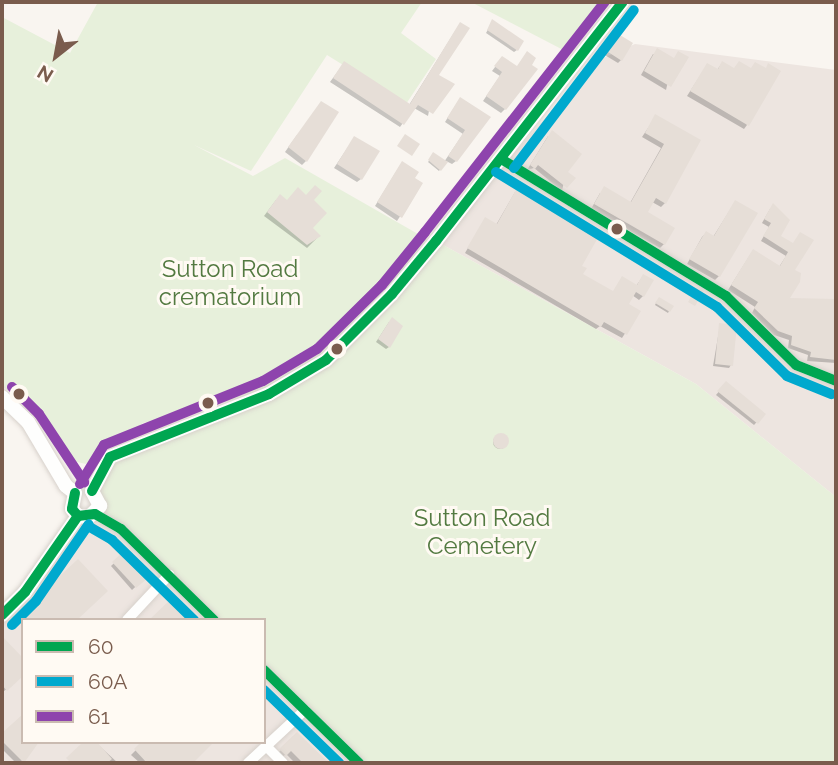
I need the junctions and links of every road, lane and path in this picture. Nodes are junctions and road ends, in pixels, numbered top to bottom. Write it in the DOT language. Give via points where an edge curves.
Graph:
graph roads {
  1 [pos="623,2"];
  2 [pos="503,160"];
  3 [pos="836,381"];
  4 [pos="2,397"];
  5 [pos="84,491"];
  6 [pos="95,514"];
  7 [pos="78,516"];
  8 [pos="169,575"];
  9 [pos="2,615"];
  10 [pos="129,618"];
  11 [pos="212,618"];
  12 [pos="266,672"];
  13 [pos="305,710"];
  14 [pos="266,746"];
  15 [pos="249,763"];
  16 [pos="283,763"];
  17 [pos="359,763"];
  1 -- 2 [label="street"];
  2 -- 3 [label="street" via="726,296 796,365"];
  2 -- 5 [label="street" via="393,294 326,360 269,394 110,457"];
  4 -- 5 [label="street" via="28,422 55,464"];
  5 -- 6 [label="street" via="100,506"];
  5 -- 7 [label="street" via="72,509"];
  6 -- 7 [label="street"];
  6 -- 8 [label="street" via="121,529"];
  7 -- 9 [label="street"];
  8 -- 10 [label="street"];
  8 -- 11 [label="street"];
  12 -- 13 [label="street"];
  13 -- 14 [label="street"];
  13 -- 17 [label="street"];
  14 -- 15 [label="street"];
  14 -- 16 [label="street"];
}
